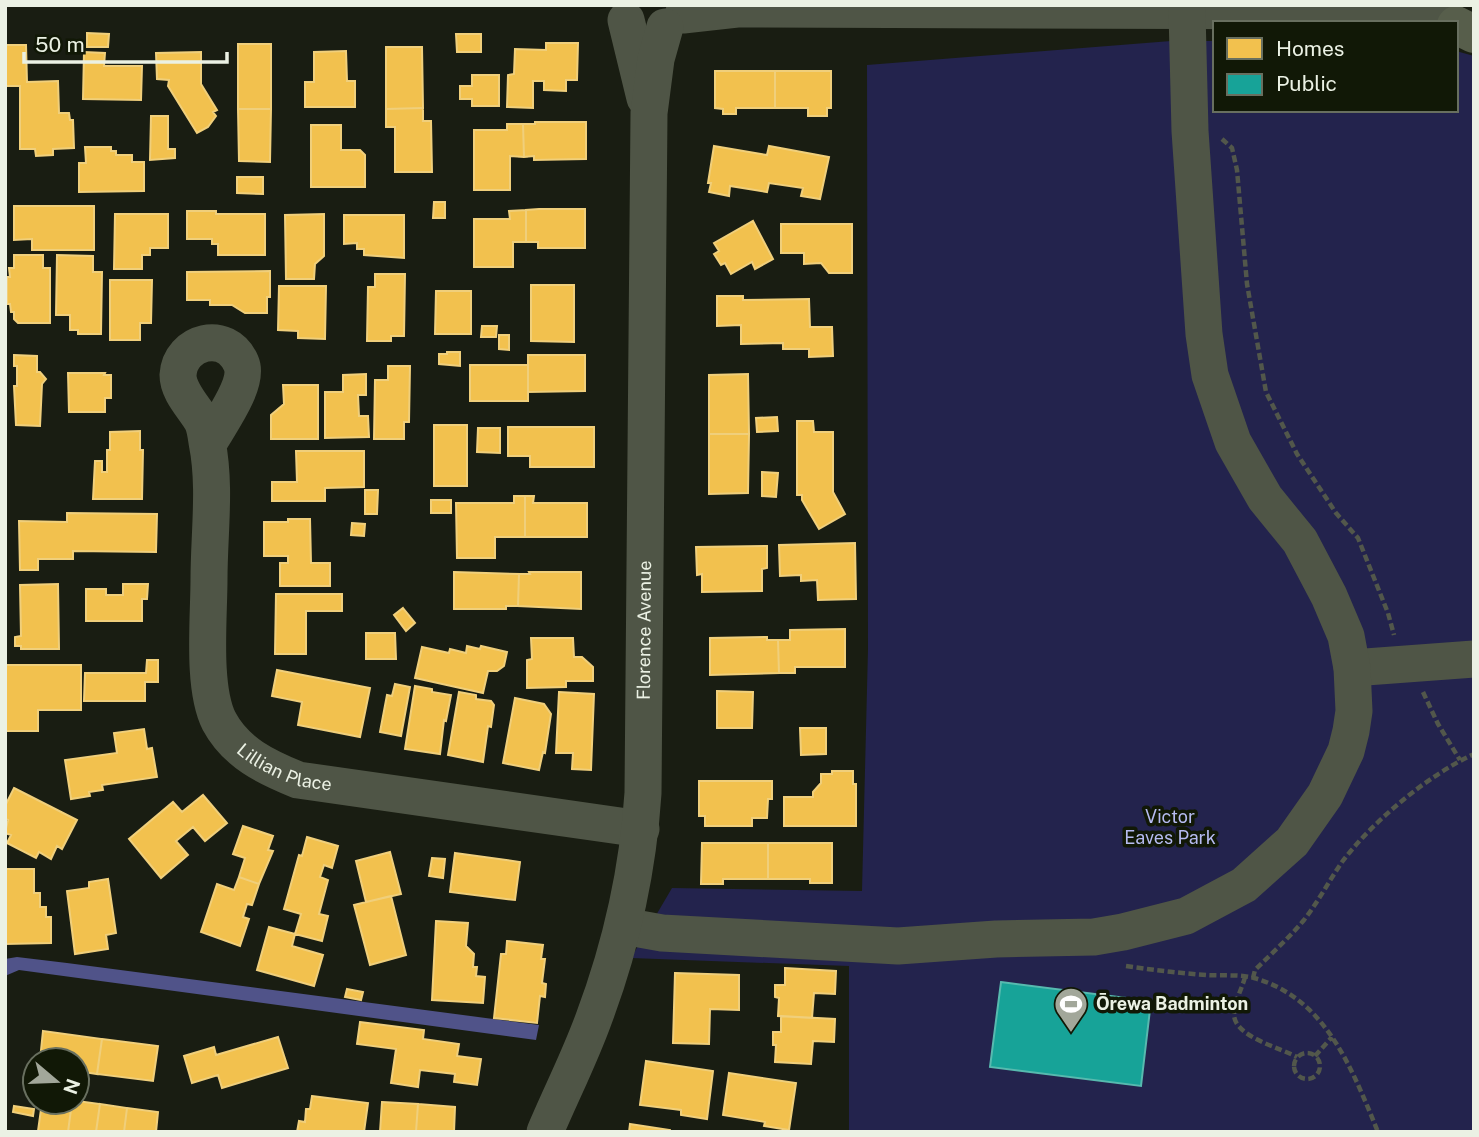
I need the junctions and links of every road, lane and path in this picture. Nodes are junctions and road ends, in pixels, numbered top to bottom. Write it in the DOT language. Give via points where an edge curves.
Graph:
graph roads {
  1 [pos="615,10"];
  2 [pos="1187,12"];
  3 [pos="679,16"];
  4 [pos="1443,21"];
  5 [pos="649,113"];
  6 [pos="1218,135"];
  7 [pos="208,444"];
  8 [pos="1474,659"];
  9 [pos="1409,663"];
  10 [pos="1352,668"];
  11 [pos="1474,754"];
  12 [pos="1460,760"];
  13 [pos="641,829"];
  14 [pos="623,926"];
  15 [pos="1245,977"];
  16 [pos="1332,1037"];
  17 [pos="1315,1056"];
  18 [pos="1297,1057"];
  19 [pos="545,1132"];
  20 [pos="1378,1132"];
  1 -- 3 [label="street" via="638,27 652,30"];
  1 -- 5 [label="street, Florence Avenue"];
  2 -- 3 [label="street" via="737,9"];
  2 -- 4 [label="street" via="1316,11"];
  2 -- 10 [label="street" via="1190,131 1210,375 1233,442 1265,498 1300,541 1329,596 1346,636"];
  3 -- 5 [label="street, Florence Avenue" via="656,59"];
  5 -- 13 [label="street, Florence Avenue"];
  6 -- 9 [label="path" via="1232,148 1237,170 1247,284 1266,392 1297,454 1358,538"];
  7 -- 7 [label="street, Lillian Place" via="238,391 244,369 230,347 215,342 200,344 178,372 178,383 204,424"];
  7 -- 13 [label="street, Lillian Place" via="211,692 219,721 239,749 298,780"];
  8 -- 9 [label="street"];
  9 -- 10 [label="street"];
  9 -- 12 [label="path"];
  10 -- 14 [label="street" via="1354,712 1349,741 1313,814 1292,842 1244,885 1186,916 1094,937 898,946 662,933"];
  11 -- 12 [label="path"];
  12 -- 16 [label="path" via="1411,794 1364,837 1304,920 1255,970 1253,978 1301,1002 1321,1019"];
  13 -- 14 [label="street, Florence Avenue"];
  14 -- 19 [label="street, Florence Avenue" via="594,1019"];
  15 -- 18 [label="path" via="1234,1013 1238,1025 1254,1038"];
  16 -- 17 [label="path"];
  16 -- 20 [label="path"];
  17 -- 18 [label="path" via="1308,1052"];
  17 -- 18 [label="path" via="1319,1070 1311,1079 1294,1070"];
}
